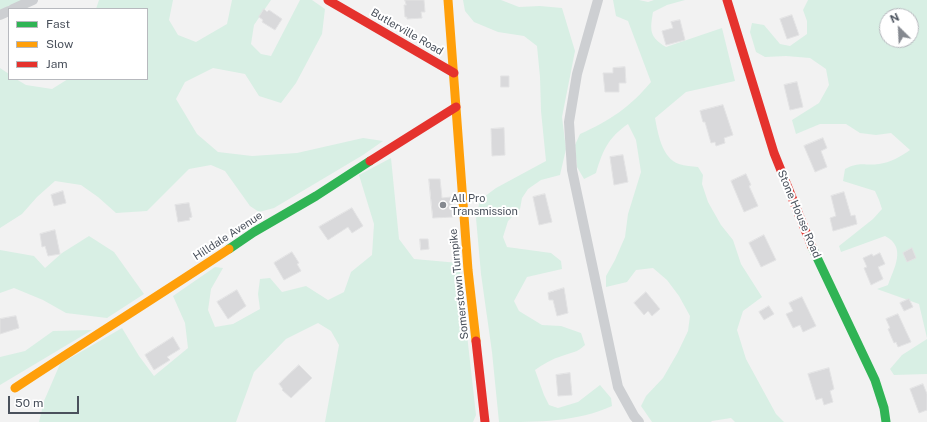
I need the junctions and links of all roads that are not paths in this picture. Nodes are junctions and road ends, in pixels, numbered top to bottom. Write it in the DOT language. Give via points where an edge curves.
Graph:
graph roads {
  1 [pos="33,0"];
  2 [pos="328,0"];
  3 [pos="448,0"];
  4 [pos="598,0"];
  5 [pos="727,0"];
  6 [pos="14,8"];
  7 [pos="454,73"];
  8 [pos="456,107"];
  9 [pos="15,388"];
  10 [pos="485,422"];
  11 [pos="639,422"];
  12 [pos="886,422"];
  1 -- 6 [label="street"];
  2 -- 7 [label="street, Butlerville Road"];
  3 -- 7 [label="street, Somerstown Turnpike"];
  4 -- 11 [label="street" via="577,74 569,122 572,170 618,387"];
  5 -- 12 [label="street, Stone House Road" via="777,160 806,235 874,380"];
  7 -- 8 [label="street, Somerstown Turnpike"];
  8 -- 9 [label="street, Hilldale Avenue" via="316,196 254,232"];
  8 -- 10 [label="street, Somerstown Turnpike" via="468,270"];
}
